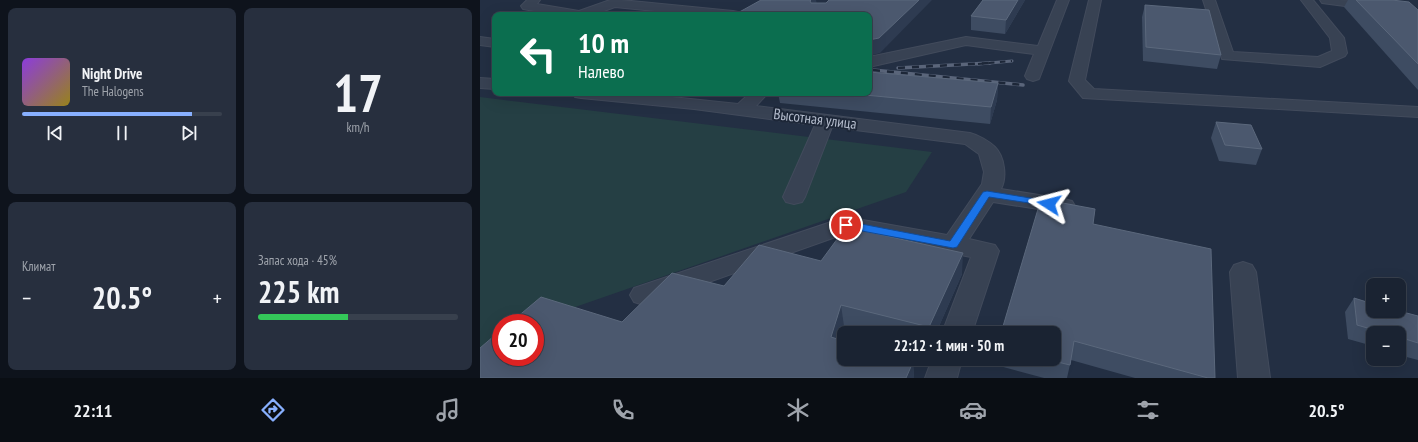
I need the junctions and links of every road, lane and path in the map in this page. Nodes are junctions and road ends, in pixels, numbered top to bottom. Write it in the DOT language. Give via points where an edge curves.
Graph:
graph roads {
  1 [pos="534,0"];
  2 [pos="654,0"];
  3 [pos="1064,0"];
  4 [pos="1095,0"];
  5 [pos="1209,0"];
  6 [pos="1307,0"];
  7 [pos="1326,0"];
  8 [pos="617,1"];
  9 [pos="641,6"];
  10 [pos="562,12"];
  11 [pos="588,12"];
  12 [pos="702,12"];
  13 [pos="1418,16"];
  14 [pos="480,41"];
  15 [pos="492,43"];
  16 [pos="1043,51"];
  17 [pos="872,61"];
  18 [pos="1033,76"];
  19 [pos="480,83"];
  20 [pos="492,84"];
  21 [pos="612,96"];
  22 [pos="706,96"];
  23 [pos="757,96"];
  24 [pos="694,104"];
  25 [pos="742,110"];
  26 [pos="1418,112"];
  27 [pos="826,120"];
  28 [pos="794,196"];
  29 [pos="983,199"];
  30 [pos="1064,206"];
  31 [pos="953,245"];
  32 [pos="1243,272"];
  33 [pos="644,295"];
  34 [pos="959,326"];
  35 [pos="944,366"];
  36 [pos="940,378"];
  37 [pos="1254,378"];
  1 -- 10 [label="street" via="527,6"];
  2 -- 9 [label="street"];
  3 -- 16 [label="street"];
  4 -- 26 [label="street" via="1077,81 1089,94"];
  5 -- 6 [label="street" via="1227,56 1320,62 1340,53 1337,38"];
  7 -- 13 [label="street" via="1393,9"];
  8 -- 9 [label="street"];
  8 -- 11 [label="street"];
  9 -- 12 [label="street"];
  14 -- 15 [label="street"];
  16 -- 17 [label="street" via="966,41"];
  16 -- 18 [label="street"];
  19 -- 20 [label="street"];
  21 -- 24 [label="street, Высотная улица"];
  22 -- 24 [label="street"];
  23 -- 25 [label="street"];
  24 -- 25 [label="street, Высотная улица"];
  25 -- 27 [label="street, Высотная улица"];
  27 -- 28 [label="street"];
  27 -- 29 [label="street, Высотная улица" via="970,139 988,151 995,172 993,184"];
  29 -- 30 [label="street"];
  29 -- 31 [label="street, Высотная улица"];
  31 -- 33 [label="street" via="846,225"];
  31 -- 34 [label="street" via="986,251"];
  32 -- 37 [label="street"];
  35 -- 36 [label="street"];
}
